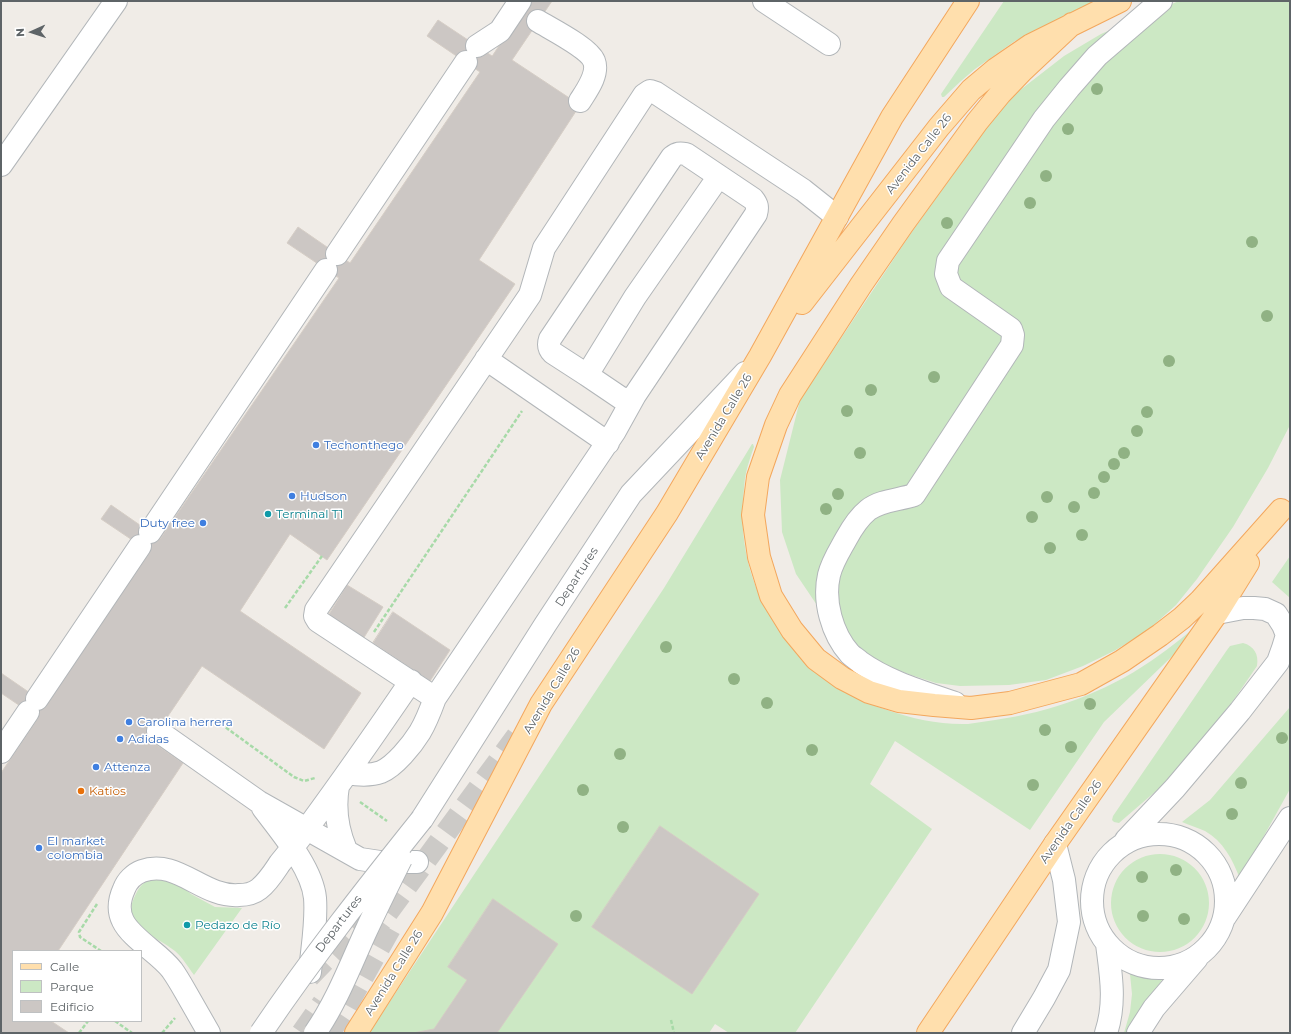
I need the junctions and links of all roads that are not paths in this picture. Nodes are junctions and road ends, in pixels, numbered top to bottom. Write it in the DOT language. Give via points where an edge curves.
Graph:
graph roads {
  1 [pos="116,1"];
  2 [pos="764,1"];
  3 [pos="968,1"];
  4 [pos="1120,1"];
  5 [pos="1161,1"];
  6 [pos="524,10"];
  7 [pos="1072,24"];
  8 [pos="829,44"];
  9 [pos="580,101"];
  10 [pos="1,165"];
  11 [pos="719,176"];
  12 [pos="837,217"];
  13 [pos="760,356"];
  14 [pos="486,359"];
  15 [pos="587,375"];
  16 [pos="635,395"];
  17 [pos="608,443"];
  18 [pos="1285,502"];
  19 [pos="1217,613"];
  20 [pos="411,681"];
  21 [pos="435,698"];
  22 [pos="971,708"];
  23 [pos="158,730"];
  24 [pos="1,752"];
  25 [pos="343,780"];
  26 [pos="258,802"];
  27 [pos="1290,818"];
  28 [pos="422,819"];
  29 [pos="307,829"];
  30 [pos="1125,842"];
  31 [pos="1055,844"];
  32 [pos="293,848"];
  33 [pos="346,850"];
  34 [pos="417,862"];
  35 [pos="1225,918"];
  36 [pos="1107,944"];
  37 [pos="1199,956"];
  38 [pos="310,976"];
  39 [pos="209,1033"];
  40 [pos="261,1033"];
  41 [pos="315,1033"];
  42 [pos="356,1033"];
  43 [pos="928,1033"];
  44 [pos="1024,1033"];
  45 [pos="1106,1033"];
  46 [pos="1138,1033"];
  1 -- 10 [label="street"];
  2 -- 8 [label="street"];
  3 -- 12 [label="main road, Avenida Calle 26" via="892,117"];
  4 -- 7 [label="main road, Avenida Calle 26"];
  5 -- 22 [label="street" via="1097,56 1069,88 1044,119 948,261 946,274 951,288 1011,329 1014,335 1012,345 914,495 881,503 868,510 855,524 829,574 827,595 830,616 838,636 850,654 872,670 914,689"];
  6 -- 9 [label="street" via="591,56 594,62 593,77"];
  6 -- 24 [label="street" via="472,54"];
  7 -- 13 [label="main road, Avenida Calle 26" via="1012,57 971,90 939,127"];
  7 -- 22 [label="main road" via="1000,94 899,230 790,395 758,478 753,515 759,558 771,596 792,630 816,659 842,678 869,692 899,701"];
  11 -- 15 [label="street" via="635,297"];
  11 -- 15 [label="street" via="686,154 676,154 672,157 550,339 550,350 553,353"];
  11 -- 16 [label="street" via="756,203 756,214"];
  12 -- 13 [label="main road, Avenida Calle 26"];
  12 -- 14 [label="street" via="803,190 650,91 644,95 544,248 530,295"];
  13 -- 28 [label="street, Departures" via="631,494"];
  13 -- 42 [label="main road, Avenida Calle 26" via="667,514 541,704 432,913"];
  14 -- 17 [label="street"];
  14 -- 20 [label="street" via="316,610 315,616 318,621"];
  15 -- 16 [label="street" via="621,398 631,398"];
  16 -- 17 [label="street"];
  17 -- 21 [label="street"];
  18 -- 19 [label="main road, Avenida Calle 26"];
  18 -- 22 [label="main road" via="1200,601 1160,635 1122,661 1081,684 1010,703"];
  19 -- 30 [label="street" via="1254,608 1276,614 1287,635 1278,662 1175,788"];
  19 -- 31 [label="main road, Avenida Calle 26"];
  20 -- 21 [label="street"];
  20 -- 25 [label="street"];
  21 -- 25 [label="street" via="420,732 392,765 381,772"];
  23 -- 26 [label="street"];
  25 -- 29 [label="street"];
  25 -- 33 [label="street" via="336,804 336,817"];
  26 -- 29 [label="street"];
  26 -- 32 [label="street"];
  27 -- 35 [label="street"];
  28 -- 40 [label="street, Departures, bridge" via="345,916"];
  28 -- 41 [label="street, Departures, bridge" via="366,930 342,986"];
  29 -- 32 [label="street"];
  29 -- 33 [label="street"];
  30 -- 35 [label="street" via="1146,834 1169,833 1190,840 1209,854 1221,873 1227,895"];
  30 -- 36 [label="street" via="1107,857 1095,878 1092,901 1096,924"];
  31 -- 43 [label="main road, Avenida Calle 26"];
  31 -- 44 [label="street" via="1064,880 1068,922 1059,970"];
  32 -- 38 [label="street" via="312,884 315,897"];
  32 -- 39 [label="street" via="258,889 245,895 218,893 178,873 158,868 148,868 139,872 131,878 121,895 120,915 124,923 173,971"];
  33 -- 34 [label="street" via="360,858 380,862"];
  35 -- 37 [label="street" via="1215,940"];
  36 -- 37 [label="street" via="1122,958 1140,966 1161,969 1181,965"];
  36 -- 45 [label="street" via="1113,999"];
  37 -- 46 [label="street" via="1154,1008"];
}
